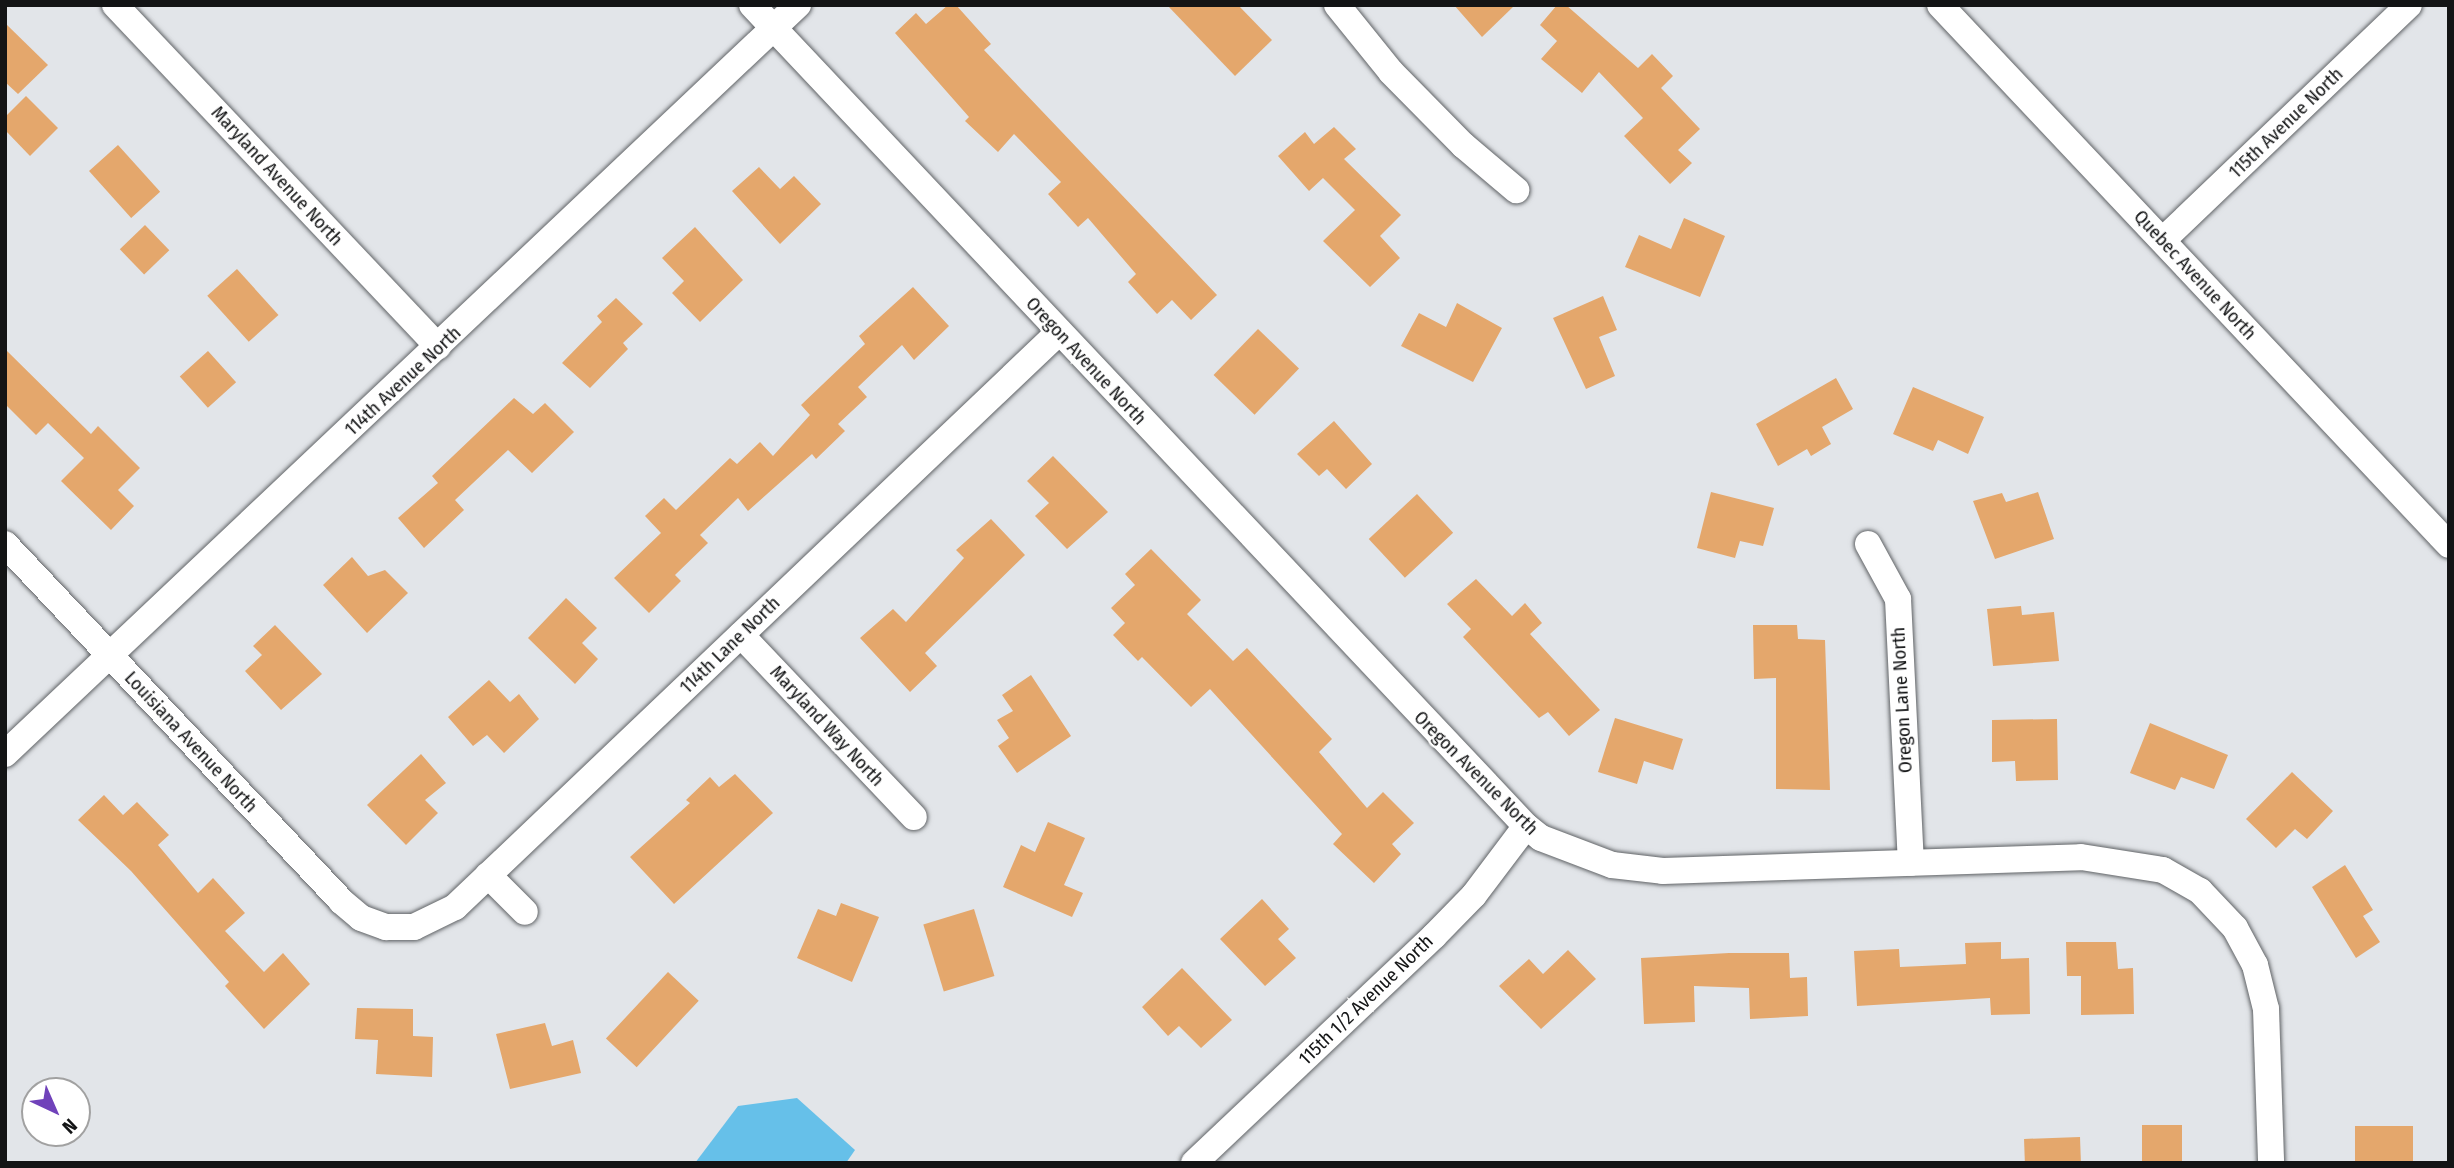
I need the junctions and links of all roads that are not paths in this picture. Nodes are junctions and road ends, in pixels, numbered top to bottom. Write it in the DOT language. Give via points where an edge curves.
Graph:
graph roads {
  1 [pos="115,5"];
  2 [pos="752,5"];
  3 [pos="798,5"];
  4 [pos="1337,5"];
  5 [pos="1940,5"];
  6 [pos="2409,5"];
  7 [pos="774,28"];
  8 [pos="1516,190"];
  9 [pos="2163,240"];
  10 [pos="1059,332"];
  11 [pos="439,347"];
  12 [pos="5,544"];
  13 [pos="1868,544"];
  14 [pos="2449,545"];
  15 [pos="741,635"];
  16 [pos="111,655"];
  17 [pos="5,754"];
  18 [pos="914,817"];
  19 [pos="1526,826"];
  20 [pos="1910,863"];
  21 [pos="488,875"];
  22 [pos="525,912"];
  23 [pos="386,926"];
  24 [pos="1194,1163"];
  25 [pos="2271,1163"];
  1 -- 11 [label="street, Maryland Avenue North"];
  2 -- 7 [label="street, Oregon Avenue North"];
  3 -- 7 [label="street, 114th Avenue North"];
  4 -- 8 [label="street" via="1391,72 1463,145"];
  5 -- 9 [label="street, Quebec Avenue North"];
  6 -- 9 [label="street, 115th Avenue North"];
  7 -- 10 [label="street, Oregon Avenue North"];
  7 -- 11 [label="street, 114th Avenue North"];
  9 -- 14 [label="street, Quebec Avenue North"];
  10 -- 15 [label="street, 114th Lane North"];
  10 -- 19 [label="street, Oregon Avenue North"];
  11 -- 16 [label="street, 114th Avenue North"];
  12 -- 16 [label="street, Louisiana Avenue North"];
  13 -- 20 [label="street, Oregon Lane North" via="1898,599"];
  15 -- 18 [label="street, Maryland Way North"];
  15 -- 21 [label="street, 114th Lane North"];
  16 -- 17 [label="street, 114th Avenue North"];
  16 -- 23 [label="street, Louisiana Avenue North" via="341,901 361,918"];
  19 -- 20 [label="street, Oregon Avenue North" via="1541,838 1612,865 1663,871"];
  19 -- 24 [label="street, 115th 1/2 Avenue North" via="1474,895 1434,936"];
  20 -- 25 [label="street, Oregon Avenue North" via="2081,857 2163,870 2200,891 2235,928 2255,965 2266,1009"];
  21 -- 22 [label="street"];
  21 -- 23 [label="street, 114th Lane North" via="435,920 414,927"];
}
